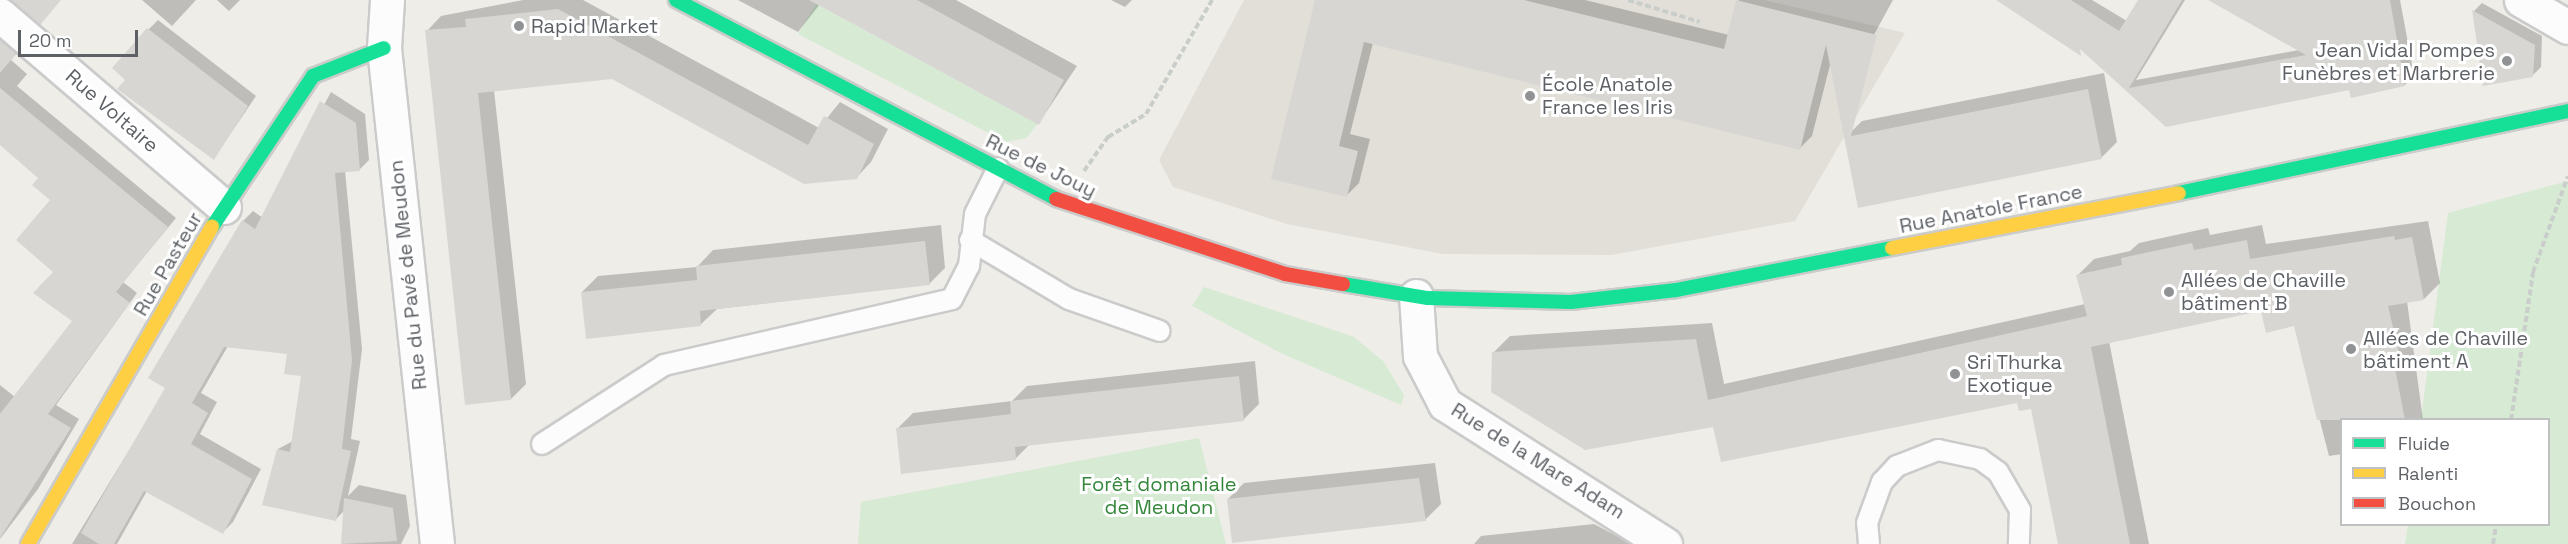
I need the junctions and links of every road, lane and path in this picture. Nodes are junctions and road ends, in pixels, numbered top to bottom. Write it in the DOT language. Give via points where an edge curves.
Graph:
graph roads {
  1 [pos="676,0"];
  2 [pos="1212,0"];
  3 [pos="1628,0"];
  4 [pos="2521,0"];
  5 [pos="389,2"];
  6 [pos="0,15"];
  7 [pos="1700,22"];
  8 [pos="2568,27"];
  9 [pos="384,48"];
  10 [pos="2568,111"];
  11 [pos="998,168"];
  12 [pos="2568,176"];
  13 [pos="1064,202"];
  14 [pos="224,207"];
  15 [pos="970,240"];
  16 [pos="1416,296"];
  17 [pos="1160,331"];
  18 [pos="2511,418"];
  19 [pos="542,444"];
  20 [pos="2496,526"];
  21 [pos="28,544"];
  22 [pos="437,544"];
  23 [pos="1665,544"];
  24 [pos="1869,544"];
  25 [pos="2019,544"];
  26 [pos="2493,544"];
  1 -- 11 [label="main road, Rue de Jouy"];
  2 -- 13 [label="path" via="1146,114 1108,137"];
  3 -- 7 [label="path"];
  4 -- 8 [label="street"];
  5 -- 9 [label="street, Rue du Pavé de Meudon"];
  6 -- 14 [label="street, Rue Voltaire"];
  9 -- 14 [label="main road, Rue Pasteur" via="313,76"];
  9 -- 22 [label="street, Rue du Pavé de Meudon"];
  10 -- 16 [label="main road, Rue Anatole France" via="2429,144 1676,290 1571,302"];
  11 -- 13 [label="main road, Rue de Jouy"];
  11 -- 15 [label="lane" via="975,214"];
  12 -- 18 [label="path" via="2533,272"];
  13 -- 16 [label="main road, Rue de Jouy" via="1174,243 1285,274"];
  14 -- 21 [label="main road, Rue Pasteur"];
  15 -- 17 [label="lane" via="1069,299"];
  15 -- 19 [label="lane" via="969,266 952,299 664,364"];
  16 -- 23 [label="street, Rue de la Mare Adam" via="1420,356 1445,404"];
  20 -- 26 [label="path"];
  24 -- 25 [label="lane" via="1869,512 1882,482 1897,466 1938,450 1960,452 1998,472 2020,510"];
}
